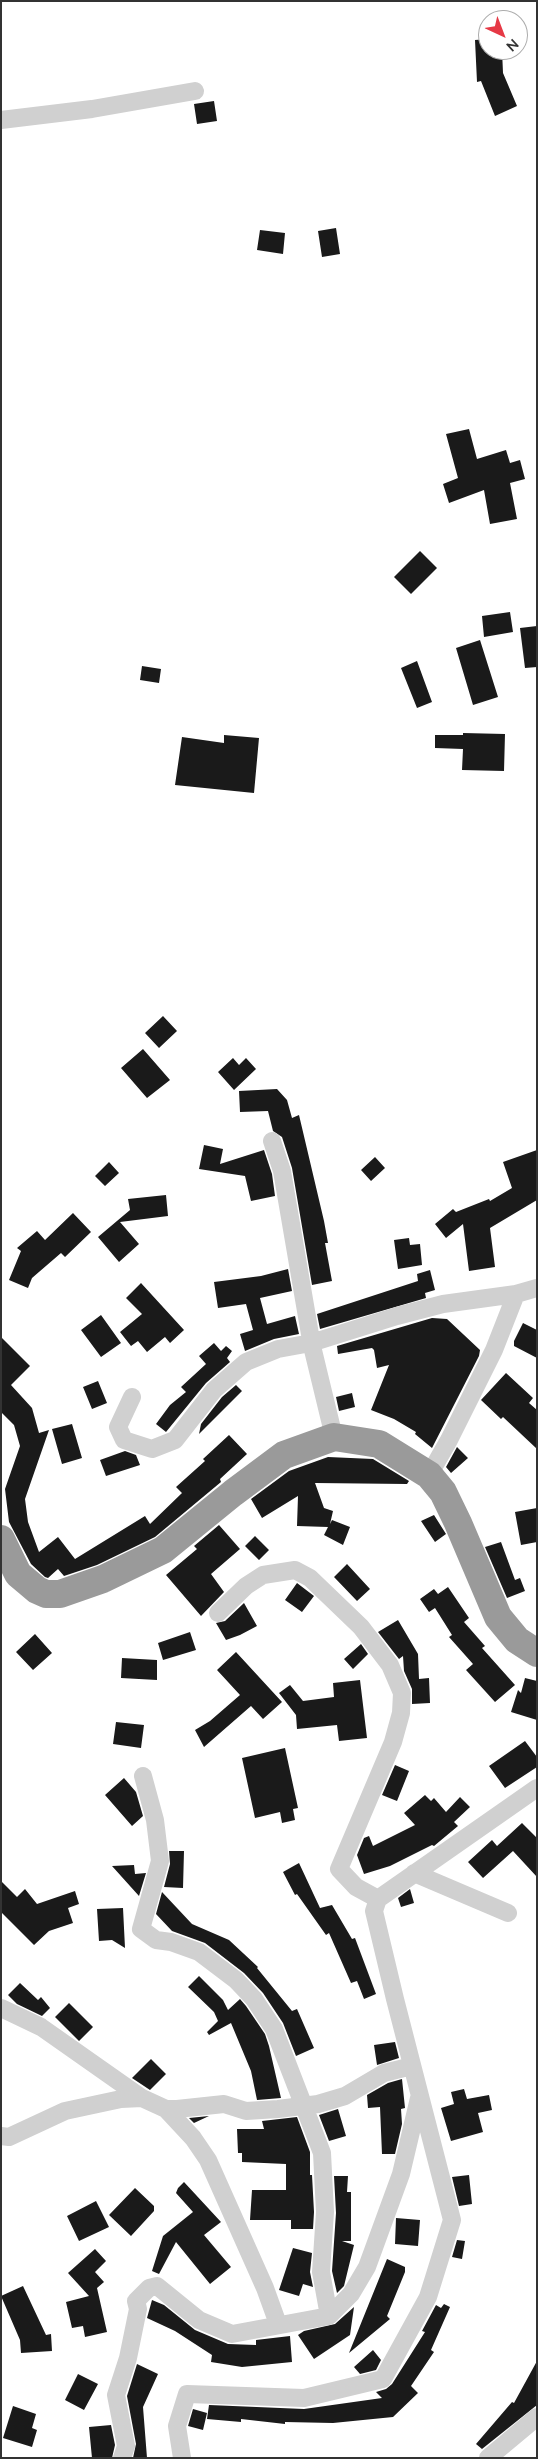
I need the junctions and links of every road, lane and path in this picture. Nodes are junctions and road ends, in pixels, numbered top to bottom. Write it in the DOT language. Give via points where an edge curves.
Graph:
graph roads {
  1 [pos="194,91"];
  2 [pos="1,120"];
  3 [pos="272,1141"];
  4 [pos="537,1288"];
  5 [pos="516,1294"];
  6 [pos="311,1343"];
  7 [pos="132,1397"];
  8 [pos="334,1437"];
  9 [pos="428,1475"];
  10 [pos="1,1539"];
  11 [pos="218,1613"];
  12 [pos="537,1653"];
  13 [pos="143,1776"];
  14 [pos="537,1788"];
  15 [pos="414,1873"];
  16 [pos="378,1899"];
  17 [pos="508,1913"];
  18 [pos="1,2008"];
  19 [pos="412,2066"];
  20 [pos="420,2095"];
  21 [pos="142,2098"];
  22 [pos="303,2106"];
  23 [pos="166,2109"];
  24 [pos="4,2139"];
  25 [pos="329,2316"];
  26 [pos="278,2324"];
  27 [pos="537,2417"];
  28 [pos="122,2458"];
  29 [pos="182,2458"];
  30 [pos="488,2458"];
  1 -- 2 [label="street" via="92,109"];
  3 -- 6 [label="street" via="282,1170"];
  4 -- 5 [label="street"];
  5 -- 6 [label="street" via="443,1304"];
  5 -- 9 [label="street" via="494,1350"];
  6 -- 7 [label="street" via="278,1349 246,1362 214,1390 175,1440 152,1449 124,1440 118,1427"];
  6 -- 8 [label="street"];
  8 -- 9 [label="highway" via="379,1444"];
  8 -- 10 [label="highway" via="284,1455 163,1550 104,1579 60,1594 37,1590 18,1574"];
  9 -- 12 [label="highway" via="442,1492 458,1523 498,1617 517,1640"];
  11 -- 16 [label="street" via="246,1586 263,1576 295,1570 310,1578 361,1627 390,1665 402,1693 401,1713 393,1742 340,1868 356,1887"];
  13 -- 22 [label="street" via="155,1820 160,1861 141,1929 156,1940 199,1952 236,1980 254,1999 274,2030"];
  14 -- 15 [label="street"];
  15 -- 16 [label="street"];
  15 -- 17 [label="street"];
  16 -- 19 [label="street" via="374,1911"];
  18 -- 21 [label="street" via="41,2027"];
  19 -- 20 [label="street"];
  19 -- 22 [label="street" via="384,2072 345,2096"];
  20 -- 25 [label="street" via="402,2174 367,2267 351,2294"];
  20 -- 29 [label="street" via="452,2220 428,2296 383,2379 304,2398 187,2394 177,2426"];
  21 -- 23 [label="street"];
  21 -- 24 [label="street" via="121,2099 65,2111"];
  22 -- 23 [label="street" via="246,2111 224,2104"];
  22 -- 25 [label="street" via="322,2153 325,2212 321,2272"];
  23 -- 26 [label="street" via="208,2160"];
  25 -- 26 [label="street"];
  26 -- 28 [label="street" via="232,2334 199,2320 157,2286 149,2288 136,2301 135,2326 116,2395 126,2446"];
  27 -- 30 [label="street"];
}
